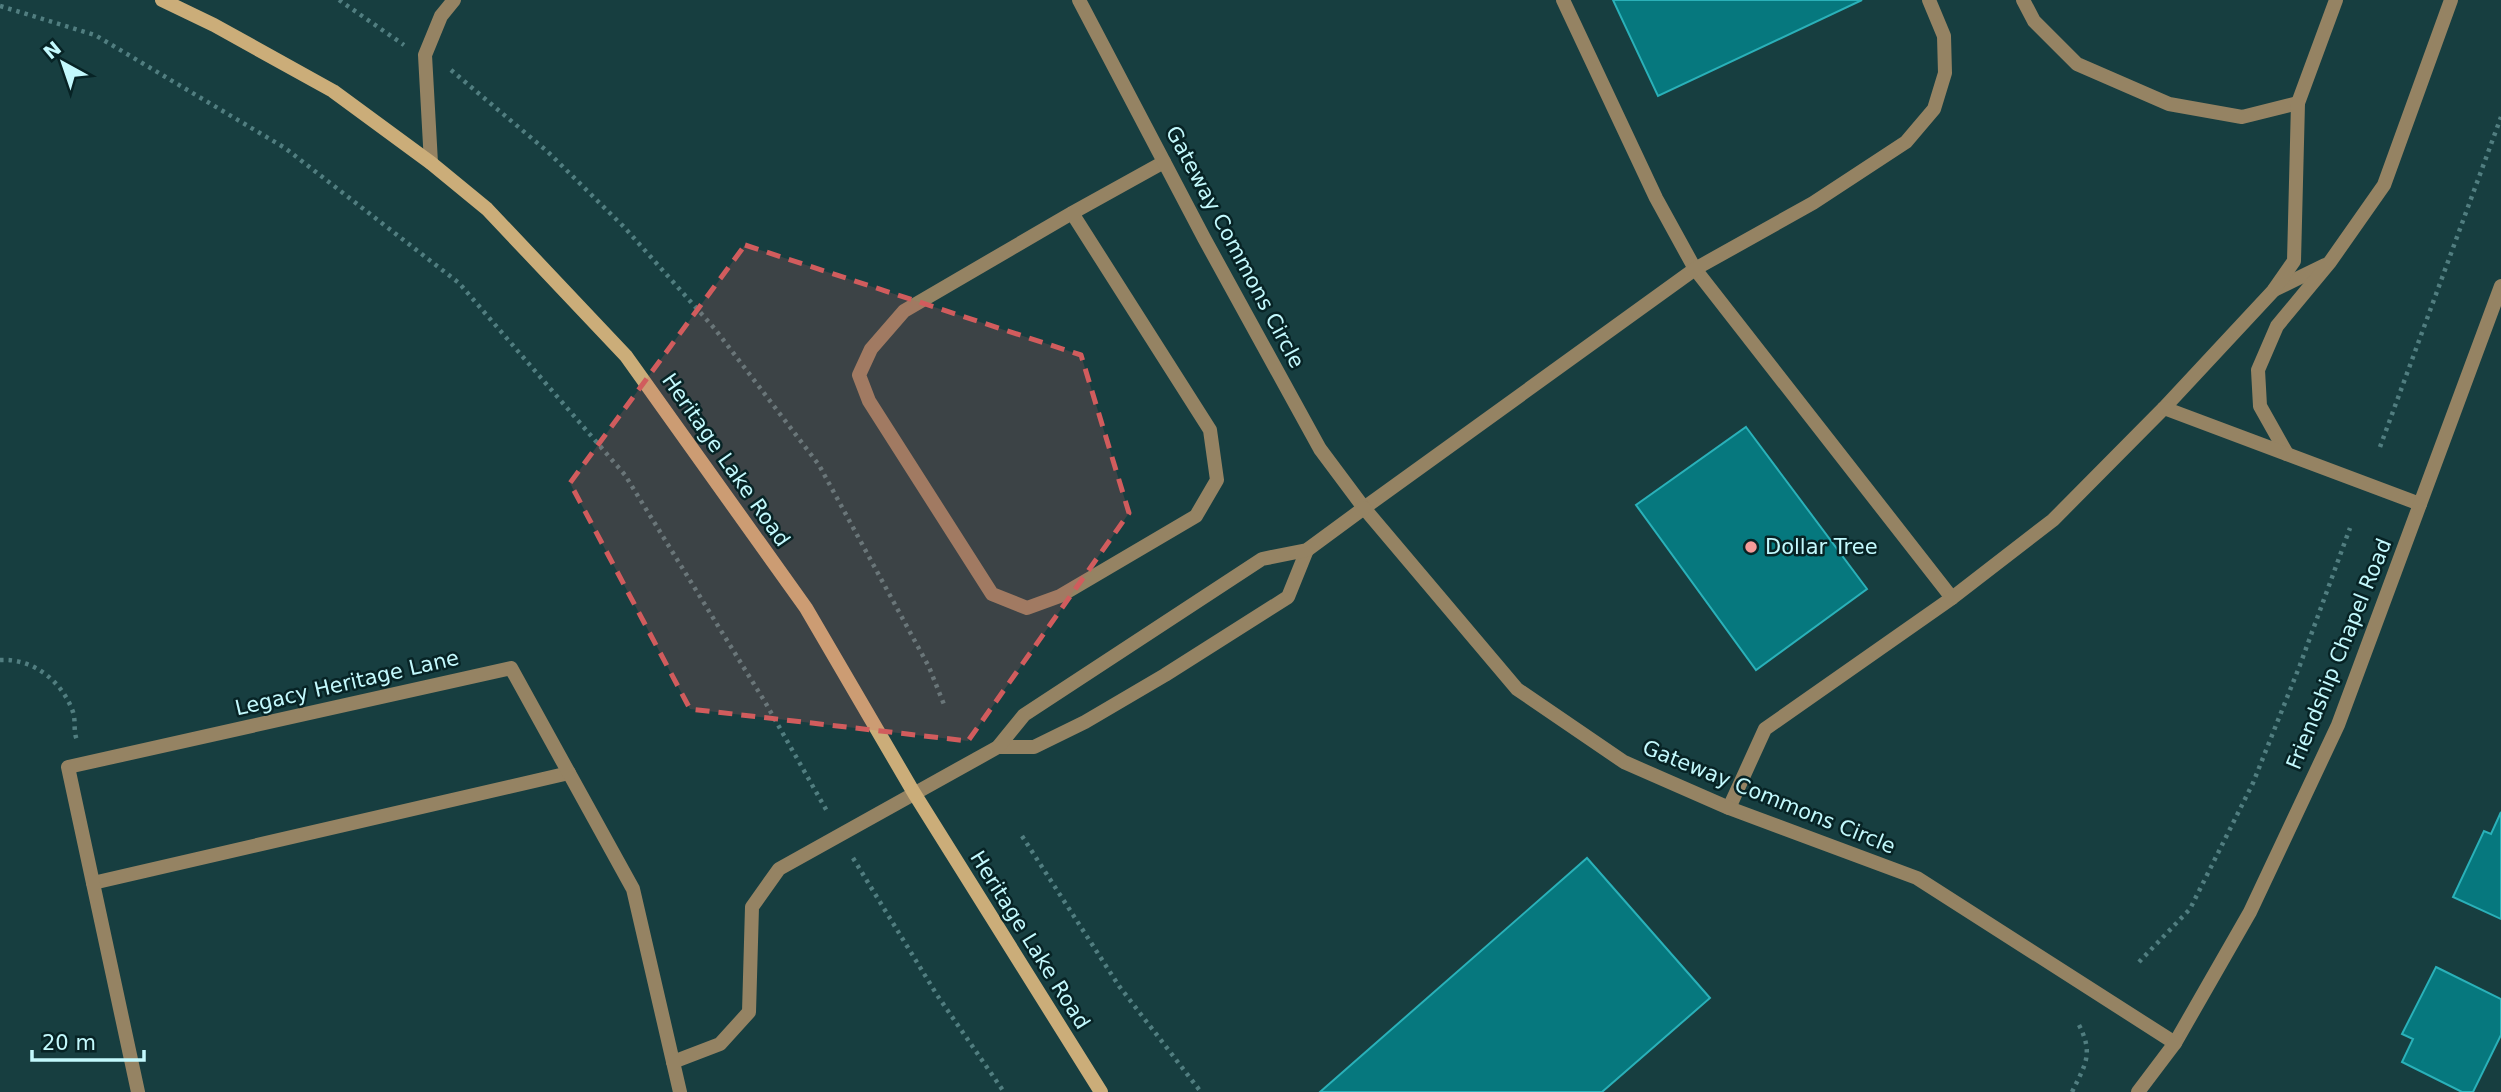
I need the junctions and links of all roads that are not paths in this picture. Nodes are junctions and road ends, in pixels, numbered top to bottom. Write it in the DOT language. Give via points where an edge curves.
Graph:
graph roads {
  1 [pos="162,0"];
  2 [pos="454,0"];
  3 [pos="1079,0"];
  4 [pos="1563,0"];
  5 [pos="1930,0"];
  6 [pos="2023,0"];
  7 [pos="2336,0"];
  8 [pos="2451,0"];
  9 [pos="2298,103"];
  10 [pos="1164,162"];
  11 [pos="431,163"];
  12 [pos="1072,213"];
  13 [pos="2330,262"];
  14 [pos="1695,269"];
  15 [pos="2501,286"];
  16 [pos="2273,290"];
  17 [pos="2164,408"];
  18 [pos="2287,454"];
  19 [pos="2420,504"];
  20 [pos="1363,508"];
  21 [pos="1307,550"];
  22 [pos="1952,598"];
  23 [pos="998,747"];
  24 [pos="569,773"];
  25 [pos="914,793"];
  26 [pos="1729,808"];
  27 [pos="93,883"];
  28 [pos="2175,1043"];
  29 [pos="673,1062"];
  30 [pos="138,1092"];
  31 [pos="680,1092"];
  32 [pos="1101,1092"];
  33 [pos="2138,1092"];
  1 -- 11 [label="main road, Heritage Lake Road" via="333,91"];
  2 -- 11 [label="street" via="441,16 425,55"];
  3 -- 10 [label="street, Gateway Commons Circle"];
  4 -- 14 [label="street" via="1656,198"];
  5 -- 14 [label="street" via="1944,36 1945,73 1934,109 1906,142 1813,203"];
  6 -- 9 [label="street" via="2034,21 2077,64 2169,104 2242,117"];
  7 -- 9 [label="street"];
  8 -- 13 [label="street" via="2384,185"];
  9 -- 16 [label="street" via="2294,261"];
  10 -- 12 [label="street"];
  10 -- 20 [label="street, Gateway Commons Circle" via="1320,449"];
  11 -- 25 [label="main road, Heritage Lake Road" via="487,209 626,356 806,608"];
  12 -- 12 [label="street" via="904,311 871,349 859,375 869,401 992,594 1027,608 1060,596 1196,516 1217,480 1210,430"];
  13 -- 16 [label="street"];
  13 -- 18 [label="street" via="2277,326 2258,370 2260,406"];
  14 -- 20 [label="street"];
  14 -- 22 [label="street"];
  15 -- 19 [label="street, Friendship Chapel Road"];
  16 -- 17 [label="street"];
  17 -- 18 [label="street"];
  17 -- 22 [label="street" via="2053,520"];
  18 -- 19 [label="street"];
  19 -- 28 [label="street, Friendship Chapel Road" via="2338,725 2250,912"];
  20 -- 21 [label="street"];
  20 -- 26 [label="street, Gateway Commons Circle" via="1517,689 1624,762"];
  21 -- 23 [label="street" via="1262,559 1024,715"];
  21 -- 23 [label="street" via="1288,597 1085,722 1034,747"];
  22 -- 26 [label="street" via="1765,729"];
  23 -- 25 [label="street"];
  24 -- 27 [label="street"];
  24 -- 27 [label="street, Legacy Heritage Lane" via="511,668 85,763 68,767"];
  24 -- 29 [label="street, Legacy Heritage Lane" via="633,889"];
  25 -- 29 [label="street" via="779,869 752,907 749,1012 720,1044"];
  25 -- 32 [label="main road, Heritage Lake Road"];
  26 -- 28 [label="street, Gateway Commons Circle" via="1917,878"];
  27 -- 30 [label="street"];
  28 -- 33 [label="street, Friendship Chapel Road"];
  29 -- 31 [label="street, Legacy Heritage Lane"];
}
